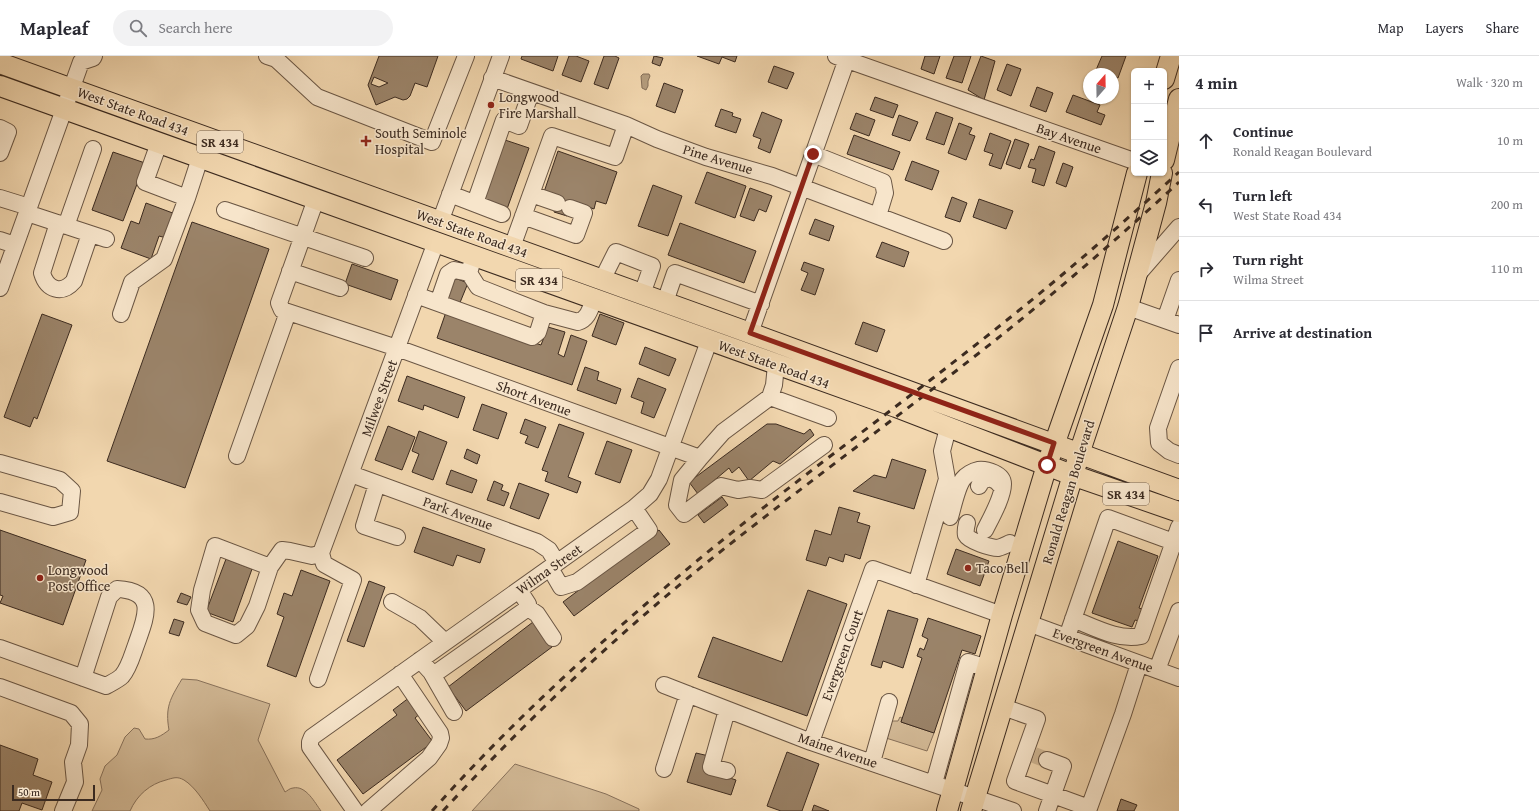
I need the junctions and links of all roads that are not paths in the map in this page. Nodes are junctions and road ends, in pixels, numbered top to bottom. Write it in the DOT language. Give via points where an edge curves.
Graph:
graph roads {
  1 [pos="466,56"];
  2 [pos="500,56"];
  3 [pos="1171,56"];
  4 [pos="843,57"];
  5 [pos="83,58"];
  6 [pos="275,58"];
  7 [pos="0,63"];
  8 [pos="1167,69"];
  9 [pos="492,78"];
  10 [pos="0,86"];
  11 [pos="71,89"];
  12 [pos="531,92"];
  13 [pos="1179,99"];
  14 [pos="64,109"];
  15 [pos="626,125"];
  16 [pos="0,128"];
  17 [pos="159,143"];
  18 [pos="1167,148"];
  19 [pos="93,149"];
  20 [pos="0,153"];
  21 [pos="813,154"];
  22 [pos="200,158"];
  23 [pos="1131,160"];
  24 [pos="1136,176"];
  25 [pos="1161,176"];
  26 [pos="802,187"];
  27 [pos="450,194"];
  28 [pos="531,194"];
  29 [pos="0,198"];
  30 [pos="187,198"];
  31 [pos="316,199"];
  32 [pos="475,204"];
  33 [pos="28,210"];
  34 [pos="225,210"];
  35 [pos="502,214"];
  36 [pos="523,216"];
  37 [pos="878,216"];
  38 [pos="440,222"];
  39 [pos="62,224"];
  40 [pos="1179,227"];
  41 [pos="403,230"];
  42 [pos="90,234"];
  43 [pos="477,235"];
  44 [pos="303,236"];
  45 [pos="106,239"];
  46 [pos="0,240"];
  47 [pos="944,241"];
  48 [pos="436,242"];
  49 [pos="15,245"];
  50 [pos="512,247"];
  51 [pos="365,258"];
  52 [pos="471,264"];
  53 [pos="290,271"];
  54 [pos="1138,274"];
  55 [pos="602,280"];
  56 [pos="1179,280"];
  57 [pos="0,288"];
  58 [pos="340,288"];
  59 [pos="642,294"];
  60 [pos="416,295"];
  61 [pos="594,300"];
  62 [pos="665,302"];
  63 [pos="438,303"];
  64 [pos="760,304"];
  65 [pos="1175,305"];
  66 [pos="1128,307"];
  67 [pos="288,312"];
  68 [pos="544,313"];
  69 [pos="121,314"];
  70 [pos="1172,322"];
  71 [pos="750,333"];
  72 [pos="710,341"];
  73 [pos="397,348"];
  74 [pos="776,365"];
  75 [pos="1179,368"];
  76 [pos="770,397"];
  77 [pos="828,418"];
  78 [pos="948,428"];
  79 [pos="1054,443"];
  80 [pos="824,445"];
  81 [pos="670,448"];
  82 [pos="1079,452"];
  83 [pos="1179,455"];
  84 [pos="237,456"];
  85 [pos="700,458"];
  86 [pos="0,463"];
  87 [pos="1047,465"];
  88 [pos="351,474"];
  89 [pos="1072,475"];
  90 [pos="378,484"];
  91 [pos="980,486"];
  92 [pos="1002,488"];
  93 [pos="1179,490"];
  94 [pos="0,502"];
  95 [pos="634,508"];
  96 [pos="1034,508"];
  97 [pos="1179,512"];
  98 [pos="950,517"];
  99 [pos="967,523"];
  100 [pos="985,530"];
  101 [pos="397,537"];
  102 [pos="1177,537"];
  103 [pos="1010,543"];
  104 [pos="321,553"];
  105 [pos="553,566"];
  106 [pos="270,567"];
  107 [pos="916,585"];
  108 [pos="519,590"];
  109 [pos="392,602"];
  110 [pos="528,608"];
  111 [pos="1179,611"];
  112 [pos="1002,615"];
  113 [pos="1073,619"];
  114 [pos="1028,622"];
  115 [pos="1067,637"];
  116 [pos="553,638"];
  117 [pos="445,642"];
  118 [pos="0,648"];
  119 [pos="420,660"];
  120 [pos="1139,664"];
  121 [pos="988,668"];
  122 [pos="1157,670"];
  123 [pos="430,672"];
  124 [pos="400,674"];
  125 [pos="83,678"];
  126 [pos="1179,678"];
  127 [pos="318,679"];
  128 [pos="664,685"];
  129 [pos="0,687"];
  130 [pos="688,694"];
  131 [pos="889,702"];
  132 [pos="1003,706"];
  133 [pos="727,710"];
  134 [pos="454,712"];
  135 [pos="811,742"];
  136 [pos="1035,756"];
  137 [pos="872,762"];
  138 [pos="664,769"];
  139 [pos="727,771"];
  140 [pos="934,783"];
  141 [pos="954,790"];
  142 [pos="1053,795"];
  143 [pos="973,804"];
  144 [pos="64,811"];
  145 [pos="355,811"];
  146 [pos="368,811"];
  147 [pos="947,811"];
  148 [pos="1013,811"];
  149 [pos="1047,811"];
  1 -- 6 [label="street" via="432,142 317,97"];
  2 -- 9 [label="street"];
  3 -- 8 [label="main road"];
  4 -- 21 [label="street"];
  4 -- 23 [label="street, Bay Avenue"];
  5 -- 11 [label="street"];
  7 -- 11 [label="main road, West State Road 434 / SR 434"];
  9 -- 12 [label="street, Pine Avenue"];
  9 -- 27 [label="street"];
  10 -- 14 [label="main road, West State Road 434 / SR 434"];
  11 -- 14 [label="street"];
  11 -- 38 [label="main road, West State Road 434 / SR 434"];
  12 -- 15 [label="street, Pine Avenue"];
  12 -- 32 [label="street" via="519,126 504,120"];
  13 -- 18 [label="main road"];
  14 -- 17 [label="main road, West State Road 434 / SR 434"];
  14 -- 33 [label="street"];
  15 -- 26 [label="street, Pine Avenue" via="706,157"];
  15 -- 28 [label="street" via="615,157 552,136"];
  16 -- 20 [label="street" via="8,132"];
  17 -- 22 [label="main road, West State Road 434 / SR 434"];
  17 -- 30 [label="street" via="145,182"];
  19 -- 39 [label="street"];
  21 -- 26 [label="street"];
  21 -- 37 [label="street" via="883,182 885,193"];
  22 -- 30 [label="street"];
  22 -- 31 [label="main road, West State Road 434 / SR 434"];
  24 -- 79 [label="main road, Ronald Reagan Boulevard" via="1103,305"];
  25 -- 54 [label="main road, Ronald Reagan Boulevard"];
  26 -- 37 [label="street, Pine Avenue"];
  26 -- 64 [label="street"];
  27 -- 32 [label="street"];
  27 -- 38 [label="street"];
  28 -- 36 [label="street"];
  28 -- 36 [label="street" via="584,213 576,235"];
  29 -- 33 [label="street"];
  30 -- 69 [label="street" via="164,259 132,282"];
  31 -- 41 [label="main road, West State Road 434 / SR 434"];
  31 -- 44 [label="street"];
  32 -- 35 [label="street"];
  33 -- 39 [label="street"];
  33 -- 49 [label="street"];
  34 -- 44 [label="street"];
  36 -- 50 [label="street"];
  37 -- 47 [label="street, Pine Avenue"];
  38 -- 41 [label="main road" via="424,229"];
  38 -- 43 [label="main road, West State Road 434 / SR 434"];
  39 -- 42 [label="street"];
  39 -- 42 [label="street" via="42,273 48,284 56,289 68,287 74,281"];
  40 -- 54 [label="street"];
  41 -- 48 [label="main road, West State Road 434 / SR 434"];
  42 -- 45 [label="street"];
  43 -- 48 [label="main road"];
  43 -- 50 [label="main road, West State Road 434 / SR 434"];
  44 -- 51 [label="street"];
  44 -- 53 [label="street"];
  46 -- 49 [label="street"];
  48 -- 52 [label="main road, West State Road 434 / SR 434"];
  48 -- 60 [label="street, Milwee Street"];
  49 -- 57 [label="street"];
  50 -- 55 [label="main road, West State Road 434 / SR 434"];
  52 -- 61 [label="main road, West State Road 434 / SR 434"];
  52 -- 63 [label="street" via="448,274"];
  52 -- 68 [label="street" via="478,287"];
  53 -- 58 [label="street"];
  53 -- 67 [label="street" via="279,303 282,310"];
  54 -- 66 [label="main road, Ronald Reagan Boulevard"];
  55 -- 59 [label="main road, West State Road 434 / SR 434"];
  55 -- 59 [label="street" via="616,252 652,266"];
  56 -- 65 [label="street"];
  59 -- 62 [label="main road, West State Road 434 / SR 434"];
  60 -- 63 [label="street"];
  60 -- 73 [label="street, Milwee Street"];
  61 -- 68 [label="street" via="583,321"];
  61 -- 72 [label="main road, West State Road 434 / SR 434"];
  62 -- 64 [label="street" via="675,273"];
  62 -- 71 [label="main road, West State Road 434 / SR 434"];
  63 -- 68 [label="street" via="532,337 538,332"];
  64 -- 71 [label="street"];
  65 -- 70 [label="street"];
  66 -- 70 [label="street"];
  66 -- 82 [label="main road, Ronald Reagan Boulevard"];
  67 -- 73 [label="street, Short Avenue"];
  67 -- 84 [label="street"];
  71 -- 79 [label="main road, West State Road 434 / SR 434"];
  72 -- 74 [label="main road, West State Road 434 / SR 434"];
  72 -- 81 [label="street, Wilma Street"];
  73 -- 81 [label="street, Short Avenue"];
  73 -- 88 [label="street, Milwee Street"];
  74 -- 76 [label="street"];
  74 -- 78 [label="main road, West State Road 434 / SR 434"];
  75 -- 83 [label="street" via="1158,428 1159,443"];
  76 -- 77 [label="street"];
  76 -- 85 [label="street" via="723,432"];
  78 -- 87 [label="main road, West State Road 434 / SR 434"];
  78 -- 107 [label="street" via="942,451 947,479"];
  79 -- 82 [label="main road, West State Road 434 / SR 434"];
  79 -- 87 [label="main road, Ronald Reagan Boulevard"];
  80 -- 85 [label="street" via="762,490 738,490 721,486 684,514 677,505 682,480"];
  81 -- 85 [label="street, Short Avenue"];
  81 -- 95 [label="street, Wilma Street" via="659,479 650,494"];
  82 -- 89 [label="main road, Ronald Reagan Boulevard"];
  82 -- 93 [label="main road, SR 434"];
  86 -- 94 [label="street" via="60,480 72,491 70,512 54,517"];
  87 -- 89 [label="main road, West State Road 434 / SR 434"];
  87 -- 96 [label="main road, Ronald Reagan Boulevard"];
  88 -- 90 [label="street, Park Avenue"];
  88 -- 104 [label="street, Milwee Street"];
  89 -- 97 [label="main road, SR 434"];
  89 -- 114 [label="main road, Ronald Reagan Boulevard"];
  90 -- 101 [label="street" via="364,526"];
  90 -- 105 [label="street, Park Avenue" via="537,542 549,550"];
  91 -- 92 [label="street" via="981,482 988,478 995,480"];
  92 -- 98 [label="street" via="1002,479 997,474 983,470 972,472 960,483"];
  92 -- 100 [label="street"];
  95 -- 105 [label="street, Wilma Street"];
  95 -- 105 [label="street, Park Avenue" via="649,530 577,582 561,587"];
  96 -- 103 [label="main road" via="1022,515"];
  96 -- 112 [label="main road, Ronald Reagan Boulevard"];
  99 -- 103 [label="street" via="966,534 971,540 997,548"];
  102 -- 113 [label="street" via="1141,636 1115,635"];
  102 -- 113 [label="street" via="1108,518"];
  104 -- 106 [label="street" via="312,556 282,550"];
  104 -- 127 [label="street" via="324,564 353,580"];
  105 -- 108 [label="street, Wilma Street"];
  106 -- 106 [label="street" via="257,606 247,626 236,635 205,622 199,610 215,546"];
  107 -- 112 [label="street"];
  107 -- 135 [label="street, Evergreen Court" via="873,569"];
  108 -- 110 [label="street"];
  108 -- 117 [label="street, Wilma Street"];
  109 -- 117 [label="street" via="420,618"];
  110 -- 116 [label="street" via="537,614"];
  110 -- 123 [label="street" via="436,673"];
  111 -- 122 [label="street"];
  112 -- 121 [label="main road, Ronald Reagan Boulevard"];
  113 -- 115 [label="street"];
  114 -- 115 [label="street, Evergreen Avenue"];
  114 -- 132 [label="main road, Ronald Reagan Boulevard"];
  115 -- 120 [label="street, Evergreen Avenue"];
  117 -- 119 [label="street, Wilma Street"];
  118 -- 125 [label="street"];
  119 -- 123 [label="street"];
  119 -- 124 [label="street, Wilma Street"];
  120 -- 122 [label="street, Evergreen Avenue"];
  120 -- 142 [label="street" via="1089,808"];
  121 -- 140 [label="street" via="968,662"];
  121 -- 141 [label="main road, Ronald Reagan Boulevard"];
  122 -- 126 [label="street, Evergreen Avenue"];
  123 -- 134 [label="street"];
  124 -- 145 [label="street, Wilma Street" via="312,737 310,742 310,747"];
  124 -- 146 [label="street" via="441,738 429,758"];
  125 -- 125 [label="street" via="106,686 127,669 145,620 146,604 140,596 128,590 117,589 109,597"];
  128 -- 130 [label="street, Maine Avenue"];
  129 -- 144 [label="street" via="71,713 80,724 80,745 73,762 75,782"];
  130 -- 133 [label="street, Maine Avenue"];
  130 -- 138 [label="street"];
  131 -- 137 [label="street"];
  132 -- 136 [label="street" via="1037,719"];
  132 -- 143 [label="main road, Ronald Reagan Boulevard"];
  133 -- 135 [label="street, Maine Avenue"];
  133 -- 139 [label="street" via="711,767"];
  135 -- 137 [label="street, Maine Avenue"];
  136 -- 142 [label="street" via="1063,766"];
  136 -- 142 [label="street" via="1015,781"];
  137 -- 140 [label="street, Maine Avenue"];
  140 -- 141 [label="street, Maine Avenue"];
  141 -- 143 [label="street, Maine Avenue"];
  141 -- 147 [label="main road, Ronald Reagan Boulevard"];
  142 -- 149 [label="street"];
  143 -- 148 [label="street, Maine Avenue"];
}
